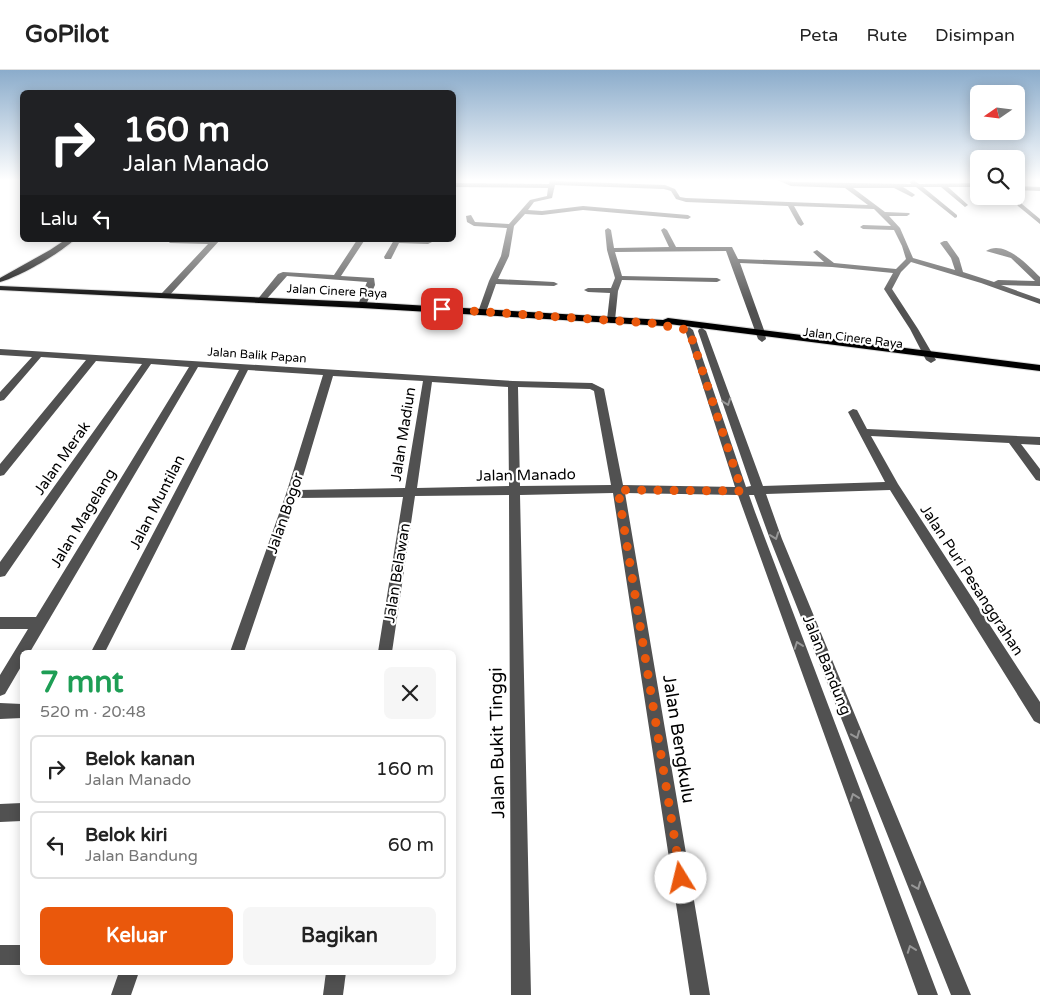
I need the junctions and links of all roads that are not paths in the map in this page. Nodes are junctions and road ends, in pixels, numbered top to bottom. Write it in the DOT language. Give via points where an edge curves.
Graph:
graph roads {
  1 [pos="470,222"];
  2 [pos="514,222"];
  3 [pos="891,222"];
  4 [pos="511,226"];
  5 [pos="863,227"];
  6 [pos="897,228"];
  7 [pos="608,230"];
  8 [pos="664,230"];
  9 [pos="67,242"];
  10 [pos="214,242"];
  11 [pos="359,242"];
  12 [pos="396,242"];
  13 [pos="944,243"];
  14 [pos="673,249"];
  15 [pos="611,250"];
  16 [pos="990,251"];
  17 [pos="817,252"];
  18 [pos="388,257"];
  19 [pos="910,259"];
  20 [pos="735,261"];
  21 [pos="832,265"];
  22 [pos="898,271"];
  23 [pos="960,274"];
  24 [pos="337,276"];
  25 [pos="619,278"];
  26 [pos="4,279"];
  27 [pos="717,280"];
  28 [pos="493,281"];
  29 [pos="984,281"];
  30 [pos="1028,283"];
  31 [pos="1040,283"];
  32 [pos="554,284"];
  33 [pos="0,286"];
  34 [pos="588,290"];
  35 [pos="614,291"];
  36 [pos="165,296"];
  37 [pos="1040,297"];
  38 [pos="261,300"];
  39 [pos="1040,302"];
  40 [pos="363,304"];
  41 [pos="482,312"];
  42 [pos="611,320"];
  43 [pos="664,324"];
  44 [pos="689,330"];
  45 [pos="702,331"];
  46 [pos="761,336"];
  47 [pos="0,352"];
  48 [pos="39,354"];
  49 [pos="94,358"];
  50 [pos="929,358"];
  51 [pos="149,361"];
  52 [pos="195,364"];
  53 [pos="245,367"];
  54 [pos="1040,368"];
  55 [pos="329,372"];
  56 [pos="1040,373"];
  57 [pos="428,378"];
  58 [pos="513,384"];
  59 [pos="0,398"];
  60 [pos="853,412"];
  61 [pos="863,432"];
  62 [pos="1012,440"];
  63 [pos="1040,440"];
  64 [pos="0,472"];
  65 [pos="1040,477"];
  66 [pos="893,486"];
  67 [pos="618,490"];
  68 [pos="759,490"];
  69 [pos="514,491"];
  70 [pos="742,491"];
  71 [pos="292,494"];
  72 [pos="409,494"];
  73 [pos="0,572"];
  74 [pos="0,623"];
  75 [pos="38,623"];
  76 [pos="22,650"];
  77 [pos="99,650"];
  78 [pos="238,650"];
  79 [pos="385,650"];
  80 [pos="20,654"];
  81 [pos="0,689"];
  82 [pos="0,711"];
  83 [pos="20,711"];
  84 [pos="1040,716"];
  85 [pos="0,812"];
  86 [pos="20,812"];
  87 [pos="0,955"];
  88 [pos="20,955"];
  89 [pos="128,975"];
  90 [pos="336,975"];
  91 [pos="121,995"];
  92 [pos="333,995"];
  93 [pos="521,995"];
  94 [pos="700,995"];
  95 [pos="928,995"];
  96 [pos="961,995"];
  1 -- 4 [label="street"];
  2 -- 4 [label="street"];
  3 -- 6 [label="street"];
  4 -- 28 [label="street" via="505,256"];
  5 -- 6 [label="street"];
  6 -- 19 [label="street"];
  7 -- 15 [label="street"];
  8 -- 14 [label="street"];
  9 -- 26 [label="main road"];
  10 -- 36 [label="street"];
  11 -- 24 [label="street"];
  12 -- 18 [label="street"];
  13 -- 23 [label="street" via="955,258"];
  14 -- 15 [label="street"];
  14 -- 20 [label="street" via="729,249"];
  15 -- 25 [label="street"];
  16 -- 31 [label="street" via="1014,254"];
  17 -- 21 [label="street"];
  19 -- 22 [label="street"];
  19 -- 23 [label="street"];
  20 -- 21 [label="street"];
  20 -- 46 [label="street"];
  21 -- 22 [label="street"];
  22 -- 50 [label="street" via="888,289"];
  23 -- 29 [label="street"];
  24 -- 38 [label="street" via="283,274"];
  24 -- 40 [label="street" via="370,280"];
  25 -- 27 [label="street"];
  25 -- 35 [label="street"];
  26 -- 33 [label="main road"];
  28 -- 32 [label="street"];
  28 -- 41 [label="street"];
  29 -- 30 [label="street"];
  29 -- 39 [label="street"];
  30 -- 31 [label="street"];
  30 -- 37 [label="street"];
  33 -- 36 [label="main road, Jalan Cinere Raya"];
  34 -- 35 [label="street"];
  35 -- 42 [label="street"];
  36 -- 38 [label="main road, Jalan Cinere Raya"];
  38 -- 40 [label="main road, Jalan Cinere Raya"];
  40 -- 41 [label="main road, Jalan Cinere Raya"];
  41 -- 42 [label="main road, Jalan Cinere Raya"];
  42 -- 43 [label="main road, Jalan Cinere Raya"];
  43 -- 44 [label="main road, Jalan Cinere Raya"];
  43 -- 46 [label="main road, Jalan Cinere Raya" via="668,321"];
  44 -- 45 [label="main road, Jalan Cinere Raya"];
  44 -- 70 [label="street, Jalan Bandung"];
  45 -- 46 [label="main road, Jalan Cinere Raya"];
  45 -- 68 [label="street, Jalan Bandung, one-way"];
  46 -- 50 [label="main road, Jalan Cinere Raya"];
  47 -- 48 [label="street, Jalan Balik Papan"];
  48 -- 49 [label="street, Jalan Balik Papan"];
  48 -- 59 [label="street"];
  49 -- 51 [label="street, Jalan Balik Papan"];
  49 -- 64 [label="street"];
  50 -- 54 [label="main road, Jalan Cinere Raya"];
  50 -- 56 [label="main road, Jalan Cinere Raya"];
  51 -- 52 [label="street, Jalan Balik Papan"];
  51 -- 73 [label="street, Jalan Merak"];
  52 -- 53 [label="street, Jalan Balik Papan"];
  52 -- 75 [label="street, Jalan Magelang"];
  53 -- 55 [label="street, Jalan Balik Papan"];
  53 -- 77 [label="street, Jalan Muntilan"];
  55 -- 57 [label="street, Jalan Balik Papan"];
  55 -- 71 [label="street, Jalan Bogor"];
  57 -- 58 [label="street, Jalan Balik Papan"];
  57 -- 72 [label="street, Jalan Madiun"];
  58 -- 67 [label="street, Jalan Bengkulu" via="592,386 599,389"];
  58 -- 69 [label="street, Jalan Bukit Tinggi"];
  60 -- 61 [label="street, Jalan Puri Pesanggrahan"];
  61 -- 62 [label="street"];
  61 -- 66 [label="street, Jalan Puri Pesanggrahan"];
  62 -- 63 [label="street"];
  62 -- 65 [label="street"];
  66 -- 68 [label="street"];
  66 -- 84 [label="street, Jalan Puri Pesanggrahan"];
  67 -- 69 [label="street, Jalan Manado"];
  67 -- 70 [label="street, Jalan Manado"];
  67 -- 94 [label="street, Jalan Bengkulu"];
  68 -- 70 [label="street, Jalan Manado"];
  68 -- 96 [label="street, Jalan Bandung, one-way"];
  69 -- 72 [label="street, Jalan Manado"];
  69 -- 93 [label="street, Jalan Bukit Tinggi"];
  95 -- 70 [label="street, Jalan Bandung, one-way"];
  71 -- 72 [label="street, Jalan Manado"];
  71 -- 78 [label="street, Jalan Bogor"];
  72 -- 79 [label="street, Jalan Belawan"];
  74 -- 75 [label="street"];
  75 -- 76 [label="street, Jalan Magelang"];
  80 -- 81 [label="street, Jalan Magelang"];
  82 -- 83 [label="street"];
  85 -- 86 [label="street"];
  87 -- 88 [label="street"];
  89 -- 91 [label="street"];
  90 -- 92 [label="street"];
}
